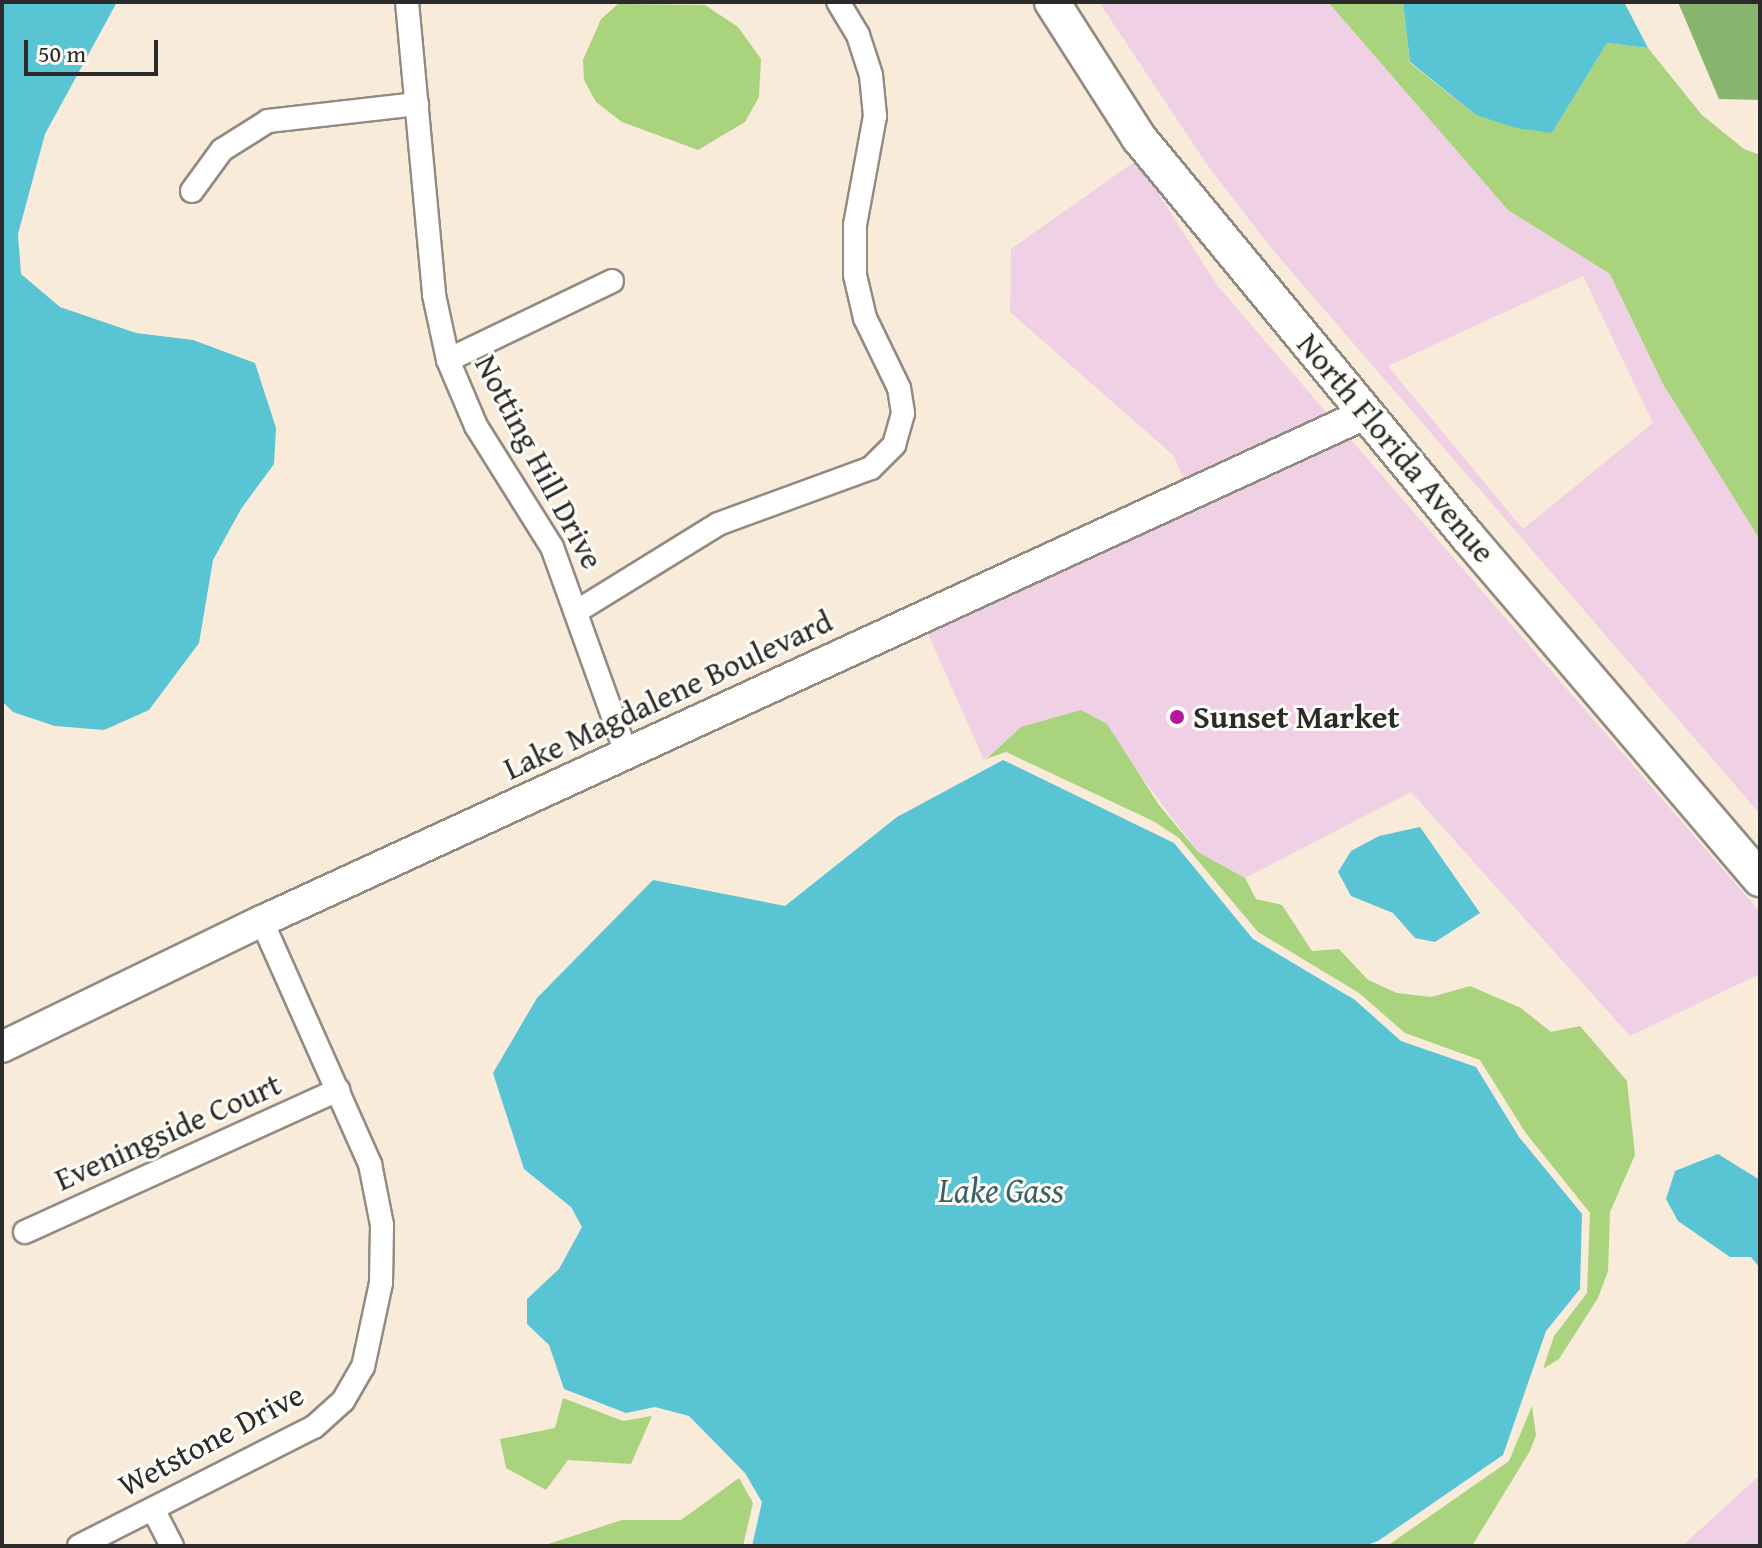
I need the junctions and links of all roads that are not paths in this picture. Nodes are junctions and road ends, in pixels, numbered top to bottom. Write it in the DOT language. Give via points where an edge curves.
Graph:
graph roads {
  1 [pos="407,2"];
  2 [pos="838,2"];
  3 [pos="1052,2"];
  4 [pos="417,104"];
  5 [pos="192,191"];
  6 [pos="612,281"];
  7 [pos="448,360"];
  8 [pos="1367,413"];
  9 [pos="579,610"];
  10 [pos="626,753"];
  11 [pos="1760,879"];
  12 [pos="262,921"];
  13 [pos="2,1047"];
  14 [pos="338,1090"];
  15 [pos="25,1232"];
  16 [pos="153,1509"];
  17 [pos="79,1546"];
  18 [pos="172,1546"];
  1 -- 4 [label="street, Notting Hill Drive"];
  2 -- 9 [label="street" via="858,35 871,75 875,116 855,225 855,275 865,318 899,388 903,413 894,445 871,468 718,524"];
  3 -- 8 [label="main road, North Florida Avenue" via="1139,138"];
  4 -- 5 [label="street" via="268,121 222,150"];
  4 -- 7 [label="street, Notting Hill Drive" via="434,295"];
  6 -- 7 [label="street"];
  7 -- 9 [label="street, Notting Hill Drive" via="476,426 552,547"];
  8 -- 10 [label="street, Lake Magdalene Boulevard"];
  8 -- 11 [label="main road, North Florida Avenue"];
  9 -- 10 [label="street, Notting Hill Drive"];
  10 -- 12 [label="street, Lake Magdalene Boulevard"];
  12 -- 13 [label="street, Lake Magdalene Boulevard"];
  12 -- 14 [label="street, Wetstone Drive"];
  14 -- 15 [label="street, Eveningside Court"];
  14 -- 16 [label="street, Wetstone Drive" via="370,1164 382,1225 381,1283 363,1367 343,1401 314,1427"];
  16 -- 17 [label="street, Wetstone Drive"];
  16 -- 18 [label="street"];
}
